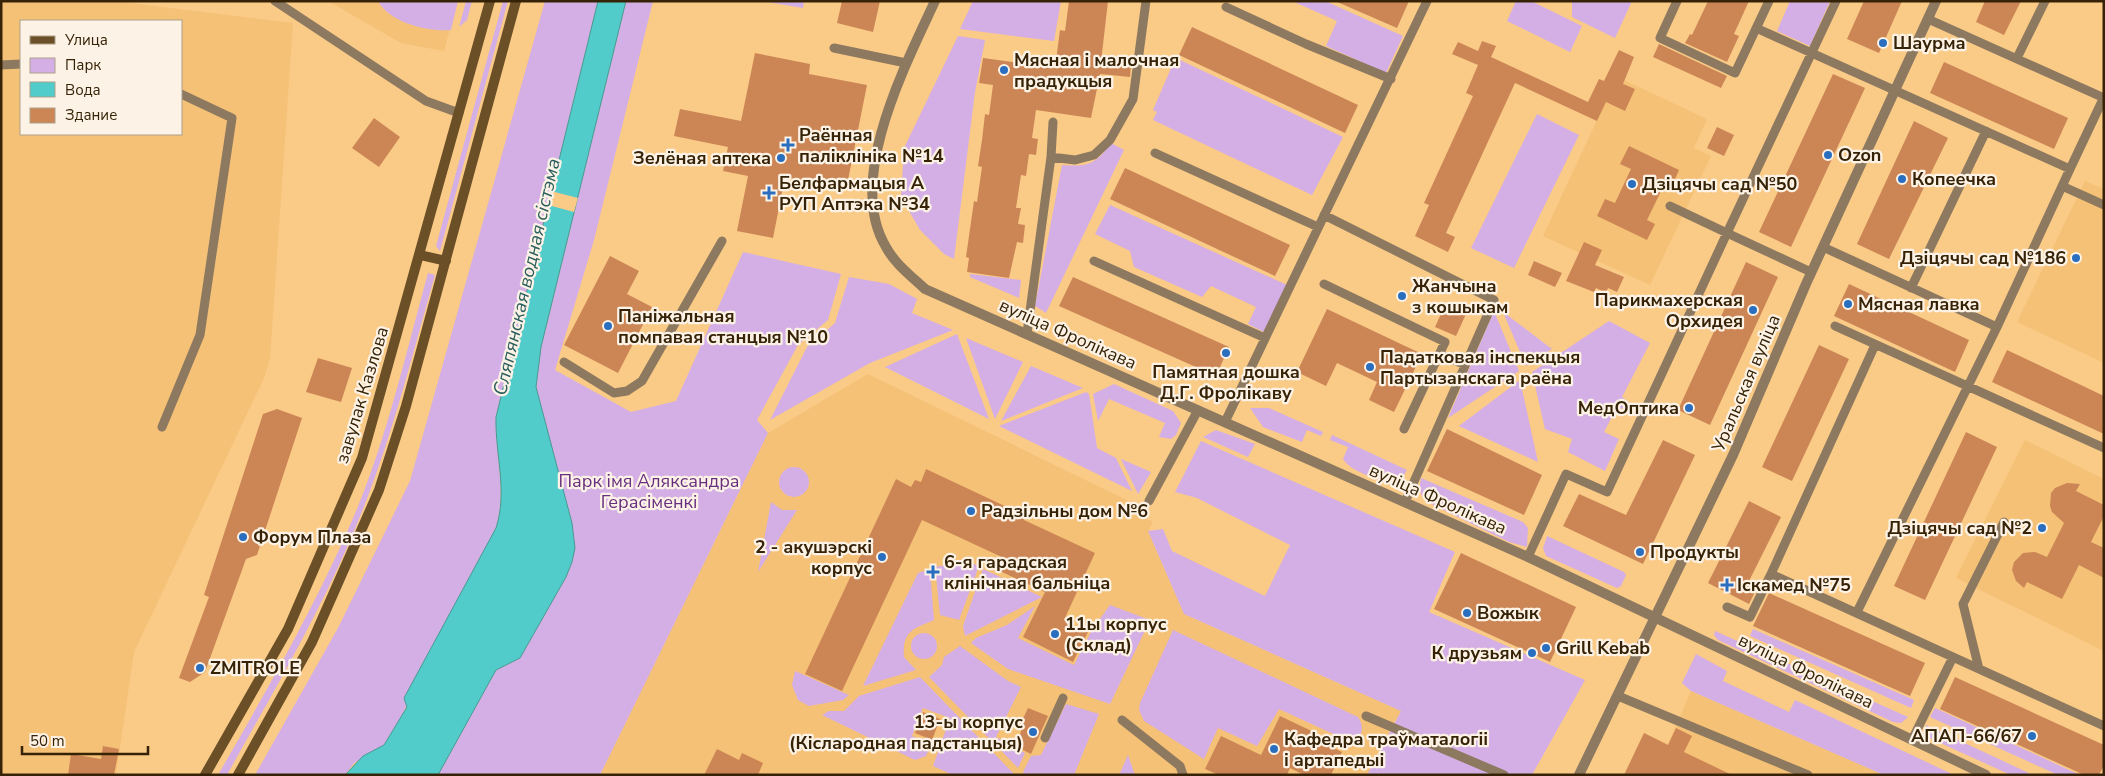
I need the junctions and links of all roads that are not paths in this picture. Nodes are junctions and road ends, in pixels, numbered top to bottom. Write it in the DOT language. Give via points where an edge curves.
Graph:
graph roads {
  1 [pos="275,1"];
  2 [pos="490,1"];
  3 [pos="516,1"];
  4 [pos="935,1"];
  5 [pos="1146,1"];
  6 [pos="1427,1"];
  7 [pos="1677,1"];
  8 [pos="1769,1"];
  9 [pos="1836,1"];
  10 [pos="1936,1"];
  11 [pos="2045,1"];
  12 [pos="1226,7"];
  13 [pos="1928,19"];
  14 [pos="1756,28"];
  15 [pos="834,48"];
  16 [pos="1811,54"];
  17 [pos="2017,58"];
  18 [pos="906,63"];
  19 [pos="20,64"];
  20 [pos="1,65"];
  21 [pos="1391,80"];
  22 [pos="1895,91"];
  23 [pos="182,94"];
  24 [pos="2104,98"];
  25 [pos="459,113"];
  26 [pos="1053,122"];
  27 [pos="1986,131"];
  28 [pos="1155,153"];
  29 [pos="1051,157"];
  30 [pos="2070,169"];
  31 [pos="2062,186"];
  32 [pos="1670,206"];
  33 [pos="2104,206"];
  34 [pos="1324,215"];
  35 [pos="1318,228"];
  36 [pos="1727,233"];
  37 [pos="722,241"];
  38 [pos="1823,247"];
  39 [pos="420,254"];
  40 [pos="446,261"];
  41 [pos="1094,261"];
  42 [pos="1812,272"];
  43 [pos="1324,284"];
  44 [pos="1912,288"];
  45 [pos="1835,326"];
  46 [pos="1997,327"];
  47 [pos="1027,333"];
  48 [pos="1265,338"];
  49 [pos="1875,345"];
  50 [pos="1440,354"];
  51 [pos="564,362"];
  52 [pos="1465,365"];
  53 [pos="1966,386"];
  54 [pos="1198,410"];
  55 [pos="1225,422"];
  56 [pos="162,427"];
  57 [pos="1404,429"];
  58 [pos="2104,448"];
  59 [pos="1149,501"];
  60 [pos="1405,502"];
  61 [pos="2004,522"];
  62 [pos="1528,557"];
  63 [pos="1771,574"];
  64 [pos="1727,607"];
  65 [pos="1857,612"];
  66 [pos="1656,616"];
  67 [pos="1953,657"];
  68 [pos="1978,669"];
  69 [pos="1618,696"];
  70 [pos="1063,698"];
  71 [pos="1366,716"];
  72 [pos="1122,720"];
  73 [pos="2104,726"];
  74 [pos="1045,738"];
  75 [pos="1912,740"];
  76 [pos="205,775"];
  77 [pos="238,775"];
  78 [pos="1183,775"];
  79 [pos="1504,775"];
  80 [pos="1579,775"];
  81 [pos="1808,775"];
  82 [pos="1986,775"];
  1 -- 25 [label="lane" via="426,101"];
  2 -- 25 [label="main road, завулак Казлова"];
  3 -- 40 [label="main road"];
  4 -- 18 [label="street, вуліца Фролікава"];
  5 -- 29 [label="lane" via="1133,99 1110,140 1094,155 1075,160"];
  6 -- 21 [label="lane"];
  7 -- 14 [label="lane" via="1660,38 1735,73"];
  8 -- 14 [label="lane"];
  9 -- 16 [label="lane"];
  10 -- 13 [label="street, Уральская вуліца"];
  11 -- 17 [label="lane"];
  12 -- 21 [label="lane"];
  13 -- 17 [label="lane"];
  13 -- 22 [label="street, Уральская вуліца"];
  14 -- 16 [label="lane"];
  15 -- 18 [label="lane"];
  16 -- 22 [label="lane"];
  16 -- 36 [label="lane"];
  17 -- 24 [label="lane"];
  18 -- 47 [label="street, вуліца Фролікава" via="878,144 873,171 875,220 885,247 925,289"];
  19 -- 20 [label="lane"];
  21 -- 34 [label="lane"];
  22 -- 27 [label="lane"];
  22 -- 38 [label="street, Уральская вуліца"];
  23 -- 56 [label="lane" via="232,118 200,335"];
  24 -- 30 [label="lane"];
  25 -- 39 [label="main road, завулак Казлова"];
  26 -- 29 [label="lane"];
  27 -- 30 [label="lane"];
  27 -- 44 [label="lane"];
  28 -- 35 [label="lane"];
  29 -- 47 [label="lane"];
  30 -- 31 [label="lane"];
  31 -- 33 [label="lane"];
  31 -- 46 [label="lane"];
  32 -- 36 [label="lane"];
  34 -- 35 [label="lane"];
  34 -- 52 [label="lane" via="1494,300"];
  35 -- 48 [label="lane"];
  36 -- 42 [label="lane"];
  36 -- 62 [label="lane" via="1607,492 1566,474"];
  37 -- 51 [label="lane" via="642,382 627,391 614,393"];
  38 -- 42 [label="street, Уральская вуліца"];
  38 -- 44 [label="lane"];
  39 -- 40 [label="main road"];
  39 -- 76 [label="main road, завулак Казлова" via="362,458 288,629"];
  40 -- 77 [label="main road" via="380,490 312,642"];
  41 -- 48 [label="lane"];
  42 -- 66 [label="street, Уральская вуліца" via="1733,455"];
  43 -- 50 [label="lane" via="1445,342"];
  44 -- 46 [label="lane"];
  45 -- 49 [label="lane"];
  46 -- 53 [label="lane"];
  47 -- 54 [label="street, вуліца Фролікава"];
  48 -- 55 [label="lane"];
  49 -- 53 [label="lane"];
  49 -- 63 [label="lane"];
  50 -- 52 [label="lane"];
  50 -- 57 [label="lane"];
  52 -- 60 [label="lane"];
  53 -- 58 [label="lane"];
  53 -- 65 [label="lane"];
  54 -- 55 [label="street, вуліца Фролікава"];
  54 -- 59 [label="lane"];
  55 -- 60 [label="street, вуліца Фролікава"];
  60 -- 62 [label="street, вуліца Фролікава"];
  61 -- 68 [label="lane" via="1963,604"];
  62 -- 66 [label="street, вуліца Фролікава"];
  63 -- 64 [label="lane" via="1750,617"];
  63 -- 65 [label="lane"];
  65 -- 67 [label="lane"];
  66 -- 69 [label="street, Уральская вуліца"];
  66 -- 75 [label="street, вуліца Фролікава"];
  67 -- 68 [label="lane"];
  67 -- 75 [label="lane"];
  68 -- 73 [label="lane"];
  69 -- 80 [label="street, Уральская вуліца"];
  69 -- 81 [label="lane"];
  70 -- 74 [label="lane"];
  71 -- 79 [label="lane"];
  72 -- 78 [label="lane" via="1180,766"];
  75 -- 82 [label="street, вуліца Фролікава"];
}
